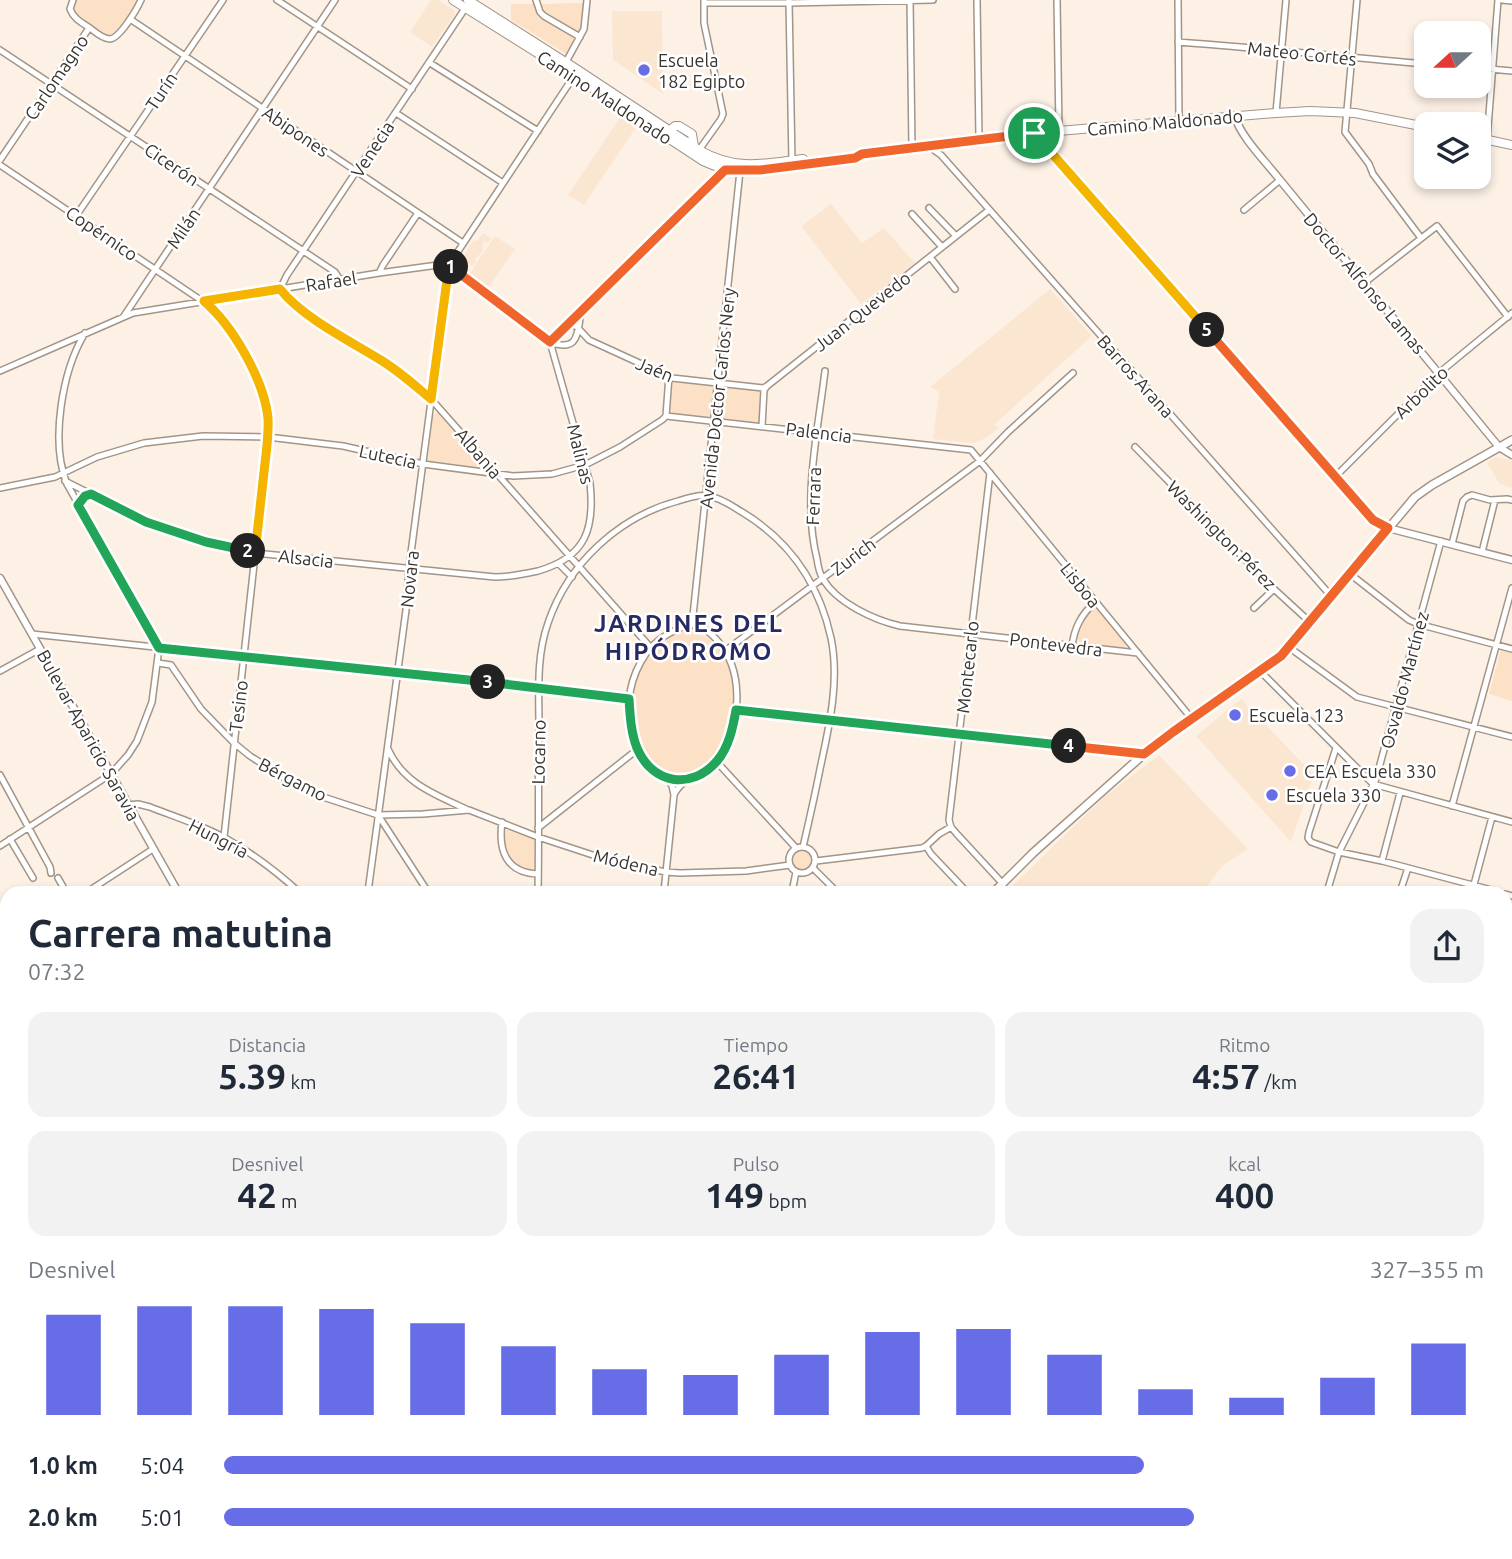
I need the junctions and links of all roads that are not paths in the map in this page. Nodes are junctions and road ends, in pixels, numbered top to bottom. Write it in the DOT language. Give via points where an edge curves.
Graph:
graph roads {
  1 [pos="73,0"];
  2 [pos="141,0"];
  3 [pos="223,0"];
  4 [pos="277,0"];
  5 [pos="335,0"];
  6 [pos="453,0"];
  7 [pos="536,0"];
  8 [pos="587,0"];
  9 [pos="910,0"];
  10 [pos="933,0"];
  11 [pos="977,0"];
  12 [pos="1057,0"];
  13 [pos="1178,0"];
  14 [pos="1286,0"];
  15 [pos="1357,0"];
  16 [pos="1500,0"];
  17 [pos="704,1"];
  18 [pos="1512,1"];
  19 [pos="468,2"];
  20 [pos="789,2"];
  21 [pos="130,19"];
  22 [pos="317,27"];
  23 [pos="89,28"];
  24 [pos="580,37"];
  25 [pos="1178,42"];
  26 [pos="0,50"];
  27 [pos="1282,50"];
  28 [pos="184,56"];
  29 [pos="1352,58"];
  30 [pos="430,62"];
  31 [pos="566,62"];
  32 [pos="1414,63"];
  33 [pos="1492,69"];
  34 [pos="1512,71"];
  35 [pos="574,76"];
  36 [pos="51,83"];
  37 [pos="412,89"];
  38 [pos="262,108"];
  39 [pos="1347,112"];
  40 [pos="1486,112"];
  41 [pos="396,113"];
  42 [pos="1276,113"];
  43 [pos="1235,116"];
  44 [pos="1179,121"];
  45 [pos="1414,124"];
  46 [pos="538,131"];
  47 [pos="1059,131"];
  48 [pos="667,133"];
  49 [pos="1034,133"];
  50 [pos="130,136"];
  51 [pos="979,139"];
  52 [pos="1491,141"];
  53 [pos="946,143"];
  54 [pos="1512,145"];
  55 [pos="927,146"];
  56 [pos="912,148"];
  57 [pos="697,149"];
  58 [pos="941,155"];
  59 [pos="0,163"];
  60 [pos="792,163"];
  61 [pos="725,170"];
  62 [pos="740,171"];
  63 [pos="357,172"];
  64 [pos="1280,180"];
  65 [pos="503,183"];
  66 [pos="209,189"];
  67 [pos="929,208"];
  68 [pos="989,210"];
  69 [pos="1244,210"];
  70 [pos="418,213"];
  71 [pos="912,214"];
  72 [pos="76,216"];
  73 [pos="956,236"];
  74 [pos="1421,239"];
  75 [pos="463,243"];
  76 [pos="942,247"];
  77 [pos="303,251"];
  78 [pos="930,257"];
  79 [pos="449,265"];
  80 [pos="155,269"];
  81 [pos="379,273"];
  82 [pos="340,280"];
  83 [pos="1364,282"];
  84 [pos="280,289"];
  85 [pos="955,289"];
  86 [pos="204,301"];
  87 [pos="581,312"];
  88 [pos="1510,315"];
  89 [pos="124,316"];
  90 [pos="568,326"];
  91 [pos="580,329"];
  92 [pos="85,333"];
  93 [pos="589,340"];
  94 [pos="573,341"];
  95 [pos="550,342"];
  96 [pos="563,346"];
  97 [pos="558,365"];
  98 [pos="0,371"];
  99 [pos="825,371"];
  100 [pos="1073,373"];
  101 [pos="1440,373"];
  102 [pos="669,376"];
  103 [pos="719,383"];
  104 [pos="767,386"];
  105 [pos="431,399"];
  106 [pos="666,416"];
  107 [pos="715,421"];
  108 [pos="762,426"];
  109 [pos="817,432"];
  110 [pos="268,437"];
  111 [pos="1512,444"];
  112 [pos="1135,447"];
  113 [pos="1499,447"];
  114 [pos="971,450"];
  115 [pos="1512,455"];
  116 [pos="981,461"];
  117 [pos="423,464"];
  118 [pos="585,465"];
  119 [pos="990,473"];
  120 [pos="498,474"];
  121 [pos="64,477"];
  122 [pos="1336,477"];
  123 [pos="0,488"];
  124 [pos="91,494"];
  125 [pos="706,495"];
  126 [pos="1510,498"];
  127 [pos="1495,500"];
  128 [pos="78,505"];
  129 [pos="1388,528"];
  130 [pos="1441,541"];
  131 [pos="582,543"];
  132 [pos="1452,544"];
  133 [pos="592,552"];
  134 [pos="1482,552"];
  135 [pos="255,553"];
  136 [pos="570,556"];
  137 [pos="1512,560"];
  138 [pos="559,564"];
  139 [pos="580,566"];
  140 [pos="410,568"];
  141 [pos="1350,574"];
  142 [pos="572,577"];
  143 [pos="0,578"];
  144 [pos="823,579"];
  145 [pos="814,586"];
  146 [pos="1512,588"];
  147 [pos="1274,589"];
  148 [pos="1332,597"];
  149 [pos="1095,602"];
  150 [pos="1254,608"];
  151 [pos="1311,623"];
  152 [pos="1418,624"];
  153 [pos="692,625"];
  154 [pos="32,634"];
  155 [pos="971,634"];
  156 [pos="1496,645"];
  157 [pos="1072,647"];
  158 [pos="159,648"];
  159 [pos="651,648"];
  160 [pos="1290,648"];
  161 [pos="40,649"];
  162 [pos="1512,649"];
  163 [pos="725,651"];
  164 [pos="1138,653"];
  165 [pos="244,657"];
  166 [pos="158,663"];
  167 [pos="0,671"];
  168 [pos="1261,672"];
  169 [pos="398,673"];
  170 [pos="538,688"];
  171 [pos="629,699"];
  172 [pos="1397,708"];
  173 [pos="736,710"];
  174 [pos="830,719"];
  175 [pos="1192,719"];
  176 [pos="1474,727"];
  177 [pos="960,733"];
  178 [pos="1512,737"];
  179 [pos="234,743"];
  180 [pos="387,747"];
  181 [pos="1336,748"];
  182 [pos="638,749"];
  183 [pos="1144,754"];
  184 [pos="716,761"];
  185 [pos="111,774"];
  186 [pos="0,775"];
  187 [pos="667,779"];
  188 [pos="688,779"];
  189 [pos="1374,784"];
  190 [pos="1400,793"];
  191 [pos="674,795"];
  192 [pos="128,805"];
  193 [pos="1452,806"];
  194 [pos="469,810"];
  195 [pos="378,815"];
  196 [pos="1492,817"];
  197 [pos="502,822"];
  198 [pos="1512,822"];
  199 [pos="29,827"];
  200 [pos="951,827"];
  201 [pos="538,828"];
  202 [pos="224,837"];
  203 [pos="538,837"];
  204 [pos="10,839"];
  205 [pos="0,845"];
  206 [pos="926,846"];
  207 [pos="803,847"];
  208 [pos="796,848"];
  209 [pos="153,849"];
  210 [pos="1339,852"];
  211 [pos="1382,861"];
  212 [pos="790,865"];
  213 [pos="815,865"];
  214 [pos="1408,868"];
  215 [pos="666,872"];
  216 [pos="796,872"];
  217 [pos="51,873"];
  218 [pos="538,874"];
  219 [pos="33,878"];
  220 [pos="58,878"];
  221 [pos="63,886"];
  222 [pos="96,886"];
  223 [pos="175,886"];
  224 [pos="293,886"];
  225 [pos="369,886"];
  226 [pos="424,886"];
  227 [pos="538,886"];
  228 [pos="665,886"];
  229 [pos="793,886"];
  230 [pos="832,886"];
  231 [pos="961,886"];
  232 [pos="996,886"];
  233 [pos="1003,886"];
  234 [pos="1329,886"];
  235 [pos="1403,886"];
  236 [pos="1463,886"];
  237 [pos="1473,886"];
  1 -- 23 [label="street, Carlomagno" via="71,11"];
  2 -- 21 [label="street, Carlomagno"];
  3 -- 28 [label="street, Turín"];
  4 -- 22 [label="street"];
  5 -- 22 [label="street, Milán"];
  6 -- 19 [label="main road, Camino Maldonado"];
  7 -- 24 [label="street" via="544,16"];
  8 -- 24 [label="street"];
  9 -- 10 [label="street"];
  9 -- 20 [label="street"];
  9 -- 56 [label="street"];
  11 -- 51 [label="street"];
  12 -- 47 [label="street"];
  13 -- 25 [label="street"];
  14 -- 27 [label="street"];
  15 -- 29 [label="street"];
  16 -- 18 [label="street"];
  16 -- 33 [label="street"];
  17 -- 20 [label="street"];
  17 -- 57 [label="street" via="704,23 723,114"];
  19 -- 30 [label="street, Venecia"];
  19 -- 31 [label="main road, Camino Maldonado"];
  19 -- 35 [label="main road, Camino Maldonado"];
  20 -- 60 [label="street"];
  21 -- 23 [label="street, Carlomagno" via="111,38"];
  21 -- 28 [label="street, Abipones"];
  22 -- 37 [label="street"];
  22 -- 38 [label="street, Milán"];
  23 -- 36 [label="street, Carlomagno"];
  24 -- 31 [label="street"];
  25 -- 27 [label="street, Mateo Cortés"];
  25 -- 44 [label="street"];
  26 -- 36 [label="street, Cicerón"];
  27 -- 29 [label="street, Mateo Cortés"];
  27 -- 42 [label="street"];
  28 -- 38 [label="street, Abipones"];
  28 -- 50 [label="street, Turín"];
  29 -- 32 [label="street, Mateo Cortés"];
  29 -- 39 [label="street"];
  30 -- 37 [label="street, Venecia"];
  30 -- 46 [label="street"];
  31 -- 48 [label="main road, Camino Maldonado"];
  33 -- 34 [label="street"];
  33 -- 40 [label="street"];
  35 -- 46 [label="street"];
  35 -- 48 [label="main road, Camino Maldonado"];
  36 -- 50 [label="street, Cicerón"];
  36 -- 59 [label="street, Carlomagno"];
  37 -- 41 [label="street, Venecia"];
  38 -- 63 [label="street, Abipones"];
  38 -- 66 [label="street, Milán"];
  39 -- 42 [label="main road, Camino Maldonado"];
  39 -- 45 [label="main road, Camino Maldonado"];
  39 -- 74 [label="street" via="1346,134"];
  41 -- 63 [label="street, Venecia"];
  41 -- 65 [label="street"];
  42 -- 43 [label="main road, Camino Maldonado"];
  43 -- 44 [label="main road, Camino Maldonado"];
  43 -- 64 [label="street, Doctor Alfonso Lamas"];
  44 -- 47 [label="main road, Camino Maldonado"];
  46 -- 65 [label="street"];
  47 -- 49 [label="main road, Camino Maldonado"];
  48 -- 57 [label="main road, Camino Maldonado" via="677,125 693,137"];
  48 -- 61 [label="main road, Camino Maldonado" via="703,161"];
  49 -- 51 [label="main road, Camino Maldonado"];
  49 -- 122 [label="street"];
  50 -- 66 [label="street, Cicerón"];
  50 -- 72 [label="street, Turín"];
  51 -- 53 [label="main road, Camino Maldonado"];
  52 -- 54 [label="main road"];
  53 -- 55 [label="main road, Camino Maldonado"];
  53 -- 58 [label="street"];
  55 -- 56 [label="main road, Camino Maldonado"];
  55 -- 58 [label="street, Barros Arana"];
  56 -- 60 [label="main road, Camino Maldonado"];
  57 -- 60 [label="main road, Camino Maldonado" via="733,164"];
  58 -- 68 [label="street, Barros Arana"];
  59 -- 72 [label="street, Copérnico"];
  60 -- 62 [label="main road, Camino Maldonado"];
  61 -- 62 [label="main road, Camino Maldonado"];
  61 -- 87 [label="street"];
  62 -- 103 [label="street, Avenida Doctor Carlos Nery"];
  63 -- 70 [label="street, Abipones"];
  63 -- 77 [label="street, Venecia"];
  64 -- 69 [label="street"];
  64 -- 83 [label="street, Doctor Alfonso Lamas"];
  65 -- 75 [label="street"];
  66 -- 77 [label="street, Cicerón"];
  66 -- 80 [label="street, Milán"];
  67 -- 73 [label="street"];
  68 -- 73 [label="street, Juan Quevedo"];
  68 -- 148 [label="street, Barros Arana"];
  70 -- 75 [label="street, Abipones"];
  70 -- 81 [label="street"];
  71 -- 76 [label="street"];
  72 -- 80 [label="street, Copérnico"];
  73 -- 76 [label="street, Juan Quevedo"];
  74 -- 83 [label="street"];
  74 -- 88 [label="street" via="1437,226"];
  75 -- 79 [label="street"];
  76 -- 78 [label="street, Juan Quevedo"];
  77 -- 82 [label="street, Cicerón"];
  77 -- 84 [label="street, Venecia"];
  78 -- 85 [label="street"];
  78 -- 104 [label="street, Juan Quevedo"];
  79 -- 81 [label="street, Rafael"];
  79 -- 95 [label="street"];
  79 -- 105 [label="street, Novara"];
  80 -- 86 [label="street, Copérnico"];
  80 -- 89 [label="street, Milán"];
  81 -- 82 [label="street, Rafael"];
  82 -- 84 [label="street, Rafael"];
  83 -- 101 [label="street, Doctor Alfonso Lamas"];
  84 -- 86 [label="street, Rafael"];
  84 -- 105 [label="street, Albania" via="289,300 383,361"];
  86 -- 89 [label="street, Rafael"];
  86 -- 110 [label="street, Tesino" via="250,361 264,401"];
  87 -- 90 [label="street"];
  87 -- 91 [label="street"];
  88 -- 101 [label="street, Arbolito"];
  89 -- 92 [label="street, Rafael"];
  90 -- 91 [label="street"];
  90 -- 95 [label="street"];
  91 -- 93 [label="street, Jaén"];
  91 -- 94 [label="street"];
  92 -- 98 [label="street, Rafael"];
  92 -- 121 [label="street" via="62,401 59,445"];
  93 -- 94 [label="street, Jaén"];
  93 -- 102 [label="street, Jaén"];
  94 -- 96 [label="street"];
  95 -- 96 [label="street"];
  95 -- 97 [label="street, Malinas"];
  96 -- 97 [label="street, Malinas"];
  97 -- 118 [label="street, Malinas"];
  99 -- 109 [label="street, Ferrara"];
  100 -- 116 [label="street, Zurich"];
  101 -- 113 [label="street, Doctor Alfonso Lamas"];
  101 -- 122 [label="street, Arbolito"];
  102 -- 103 [label="street, Jaén"];
  102 -- 106 [label="street"];
  103 -- 104 [label="street, Jaén"];
  103 -- 107 [label="street, Avenida Doctor Carlos Nery"];
  104 -- 108 [label="street"];
  105 -- 117 [label="street, Novara"];
  105 -- 120 [label="street, Albania"];
  106 -- 107 [label="street, Palencia"];
  106 -- 118 [label="street, Lutecia"];
  107 -- 108 [label="street, Palencia"];
  107 -- 125 [label="street, Avenida Doctor Carlos Nery"];
  108 -- 109 [label="street, Palencia"];
  109 -- 114 [label="street, Palencia"];
  109 -- 144 [label="street, Ferrara" via="810,524"];
  110 -- 117 [label="street, Lutecia" via="343,446"];
  110 -- 121 [label="street, Lutecia" via="160,440 104,454"];
  110 -- 135 [label="street, Tesino"];
  111 -- 113 [label="main road"];
  112 -- 147 [label="street, Washington Pérez"];
  113 -- 115 [label="street, Doctor Alfonso Lamas"];
  113 -- 129 [label="main road" via="1422,492"];
  114 -- 116 [label="street, Lisboa"];
  116 -- 119 [label="street, Lisboa"];
  116 -- 144 [label="street, Zurich"];
  117 -- 120 [label="street, Lutecia"];
  117 -- 140 [label="street, Novara"];
  118 -- 120 [label="street, Lutecia" via="552,474"];
  118 -- 131 [label="street, Malinas" via="591,514"];
  119 -- 149 [label="street, Lisboa"];
  119 -- 155 [label="street, Montecarlo"];
  120 -- 136 [label="street, Albania"];
  121 -- 123 [label="street"];
  121 -- 124 [label="street, Alsacia"];
  121 -- 128 [label="street"];
  122 -- 129 [label="street" via="1373,520"];
  124 -- 128 [label="street"];
  124 -- 135 [label="street, Alsacia" via="146,522"];
  125 -- 133 [label="street" via="642,514"];
  125 -- 145 [label="street" via="771,532"];
  125 -- 153 [label="street, Avenida Doctor Carlos Nery"];
  126 -- 127 [label="street"];
  127 -- 132 [label="street" via="1472,495 1463,501"];
  127 -- 134 [label="street"];
  128 -- 158 [label="street"];
  129 -- 130 [label="street"];
  129 -- 141 [label="main road"];
  130 -- 132 [label="street"];
  130 -- 152 [label="street, Osvaldo Martínez"];
  131 -- 133 [label="street"];
  131 -- 136 [label="street, Malinas"];
  132 -- 134 [label="street"];
  133 -- 139 [label="street"];
  134 -- 137 [label="street"];
  135 -- 140 [label="street, Alsacia"];
  135 -- 165 [label="street, Tesino"];
  136 -- 138 [label="street, Alsacia"];
  136 -- 139 [label="street, Albania"];
  138 -- 140 [label="street, Alsacia" via="503,577"];
  138 -- 142 [label="street"];
  139 -- 142 [label="street, Locarno"];
  139 -- 159 [label="street, Albania"];
  140 -- 169 [label="street, Novara"];
  141 -- 148 [label="main road"];
  141 -- 152 [label="street"];
  142 -- 170 [label="street, Locarno" via="546,630"];
  143 -- 154 [label="street, Bulevar Aparicio Saravia"];
  144 -- 145 [label="street, Zurich"];
  144 -- 155 [label="street, Pontevedra" via="840,597 872,617 900,626"];
  145 -- 163 [label="street, Zurich"];
  145 -- 174 [label="street" via="833,647"];
  146 -- 156 [label="street"];
  147 -- 150 [label="street"];
  147 -- 151 [label="street, Washington Pérez"];
  148 -- 151 [label="main road"];
  149 -- 157 [label="street" via="1080,619"];
  149 -- 164 [label="street, Lisboa"];
  151 -- 160 [label="main road"];
  152 -- 156 [label="street"];
  152 -- 172 [label="street, Osvaldo Martínez"];
  153 -- 159 [label="street" via="662,637"];
  153 -- 163 [label="street" via="709,632"];
  154 -- 158 [label="street"];
  154 -- 161 [label="street, Bulevar Aparicio Saravia"];
  155 -- 157 [label="street, Pontevedra"];
  155 -- 177 [label="street, Montecarlo"];
  156 -- 162 [label="street"];
  156 -- 176 [label="street"];
  157 -- 164 [label="street, Pontevedra"];
  158 -- 165 [label="street"];
  158 -- 166 [label="street"];
  159 -- 171 [label="street" via="640,664"];
  160 -- 168 [label="main road"];
  160 -- 172 [label="street" via="1352,694"];
  161 -- 167 [label="street"];
  161 -- 185 [label="street, Bulevar Aparicio Saravia"];
  163 -- 173 [label="street" via="735,677"];
  164 -- 175 [label="street, Lisboa"];
  165 -- 169 [label="street"];
  165 -- 179 [label="street, Tesino"];
  166 -- 179 [label="street, Bérgamo" via="175,668 201,709"];
  166 -- 185 [label="street" via="148,716 134,746"];
  168 -- 175 [label="main road"];
  168 -- 181 [label="street"];
  169 -- 170 [label="street"];
  169 -- 180 [label="street, Novara"];
  170 -- 171 [label="street"];
  170 -- 201 [label="street, Locarno"];
  171 -- 182 [label="street"];
  172 -- 176 [label="street"];
  172 -- 189 [label="street, Osvaldo Martínez"];
  173 -- 174 [label="street"];
  173 -- 184 [label="street" via="731,734"];
  174 -- 177 [label="street"];
  174 -- 207 [label="street"];
  175 -- 183 [label="main road"];
  176 -- 178 [label="street"];
  176 -- 193 [label="street"];
  177 -- 183 [label="street"];
  177 -- 200 [label="street, Montecarlo"];
  179 -- 195 [label="street, Bérgamo" via="295,785"];
  179 -- 202 [label="street, Tesino"];
  180 -- 194 [label="street, Módena" via="413,782"];
  180 -- 195 [label="street, Novara"];
  181 -- 189 [label="street"];
  181 -- 210 [label="street" via="1308,838"];
  182 -- 187 [label="street"];
  182 -- 201 [label="street"];
  183 -- 233 [label="main road"];
  184 -- 188 [label="street"];
  184 -- 208 [label="street"];
  185 -- 192 [label="street, Bulevar Aparicio Saravia"];
  185 -- 199 [label="street"];
  186 -- 199 [label="street"];
  187 -- 188 [label="street"];
  187 -- 191 [label="street"];
  188 -- 191 [label="street"];
  189 -- 190 [label="street"];
  189 -- 210 [label="street, Osvaldo Martínez"];
  190 -- 193 [label="street"];
  190 -- 211 [label="street"];
  191 -- 215 [label="street"];
  192 -- 202 [label="street, Hungría" via="150,807"];
  192 -- 209 [label="street, Bulevar Aparicio Saravia"];
  193 -- 196 [label="street"];
  194 -- 195 [label="street, Módena"];
  194 -- 197 [label="street, Módena"];
  195 -- 225 [label="street, Novara"];
  195 -- 226 [label="street"];
  196 -- 198 [label="street"];
  196 -- 237 [label="street"];
  197 -- 203 [label="street, Módena"];
  197 -- 218 [label="street" via="501,844 507,860"];
  199 -- 204 [label="street"];
  199 -- 217 [label="street"];
  200 -- 206 [label="street"];
  200 -- 232 [label="street"];
  201 -- 203 [label="street, Locarno"];
  202 -- 224 [label="street, Hungría"];
  203 -- 215 [label="street, Módena" via="611,861"];
  203 -- 218 [label="street, Locarno"];
  204 -- 205 [label="street"];
  204 -- 219 [label="street"];
  206 -- 213 [label="street"];
  206 -- 231 [label="street"];
  207 -- 208 [label="street"];
  207 -- 213 [label="street" via="813,852"];
  208 -- 212 [label="street"];
  209 -- 222 [label="street"];
  209 -- 223 [label="street, Bulevar Aparicio Saravia"];
  210 -- 211 [label="street"];
  210 -- 234 [label="street, Osvaldo Martínez"];
  211 -- 214 [label="street"];
  212 -- 215 [label="street, Módena" via="746,871"];
  212 -- 216 [label="street"];
  213 -- 216 [label="street" via="806,873"];
  213 -- 230 [label="street"];
  214 -- 235 [label="street"];
  214 -- 236 [label="street"];
  215 -- 228 [label="street"];
  216 -- 229 [label="street"];
  218 -- 227 [label="street, Locarno"];
  220 -- 221 [label="street"];
}
